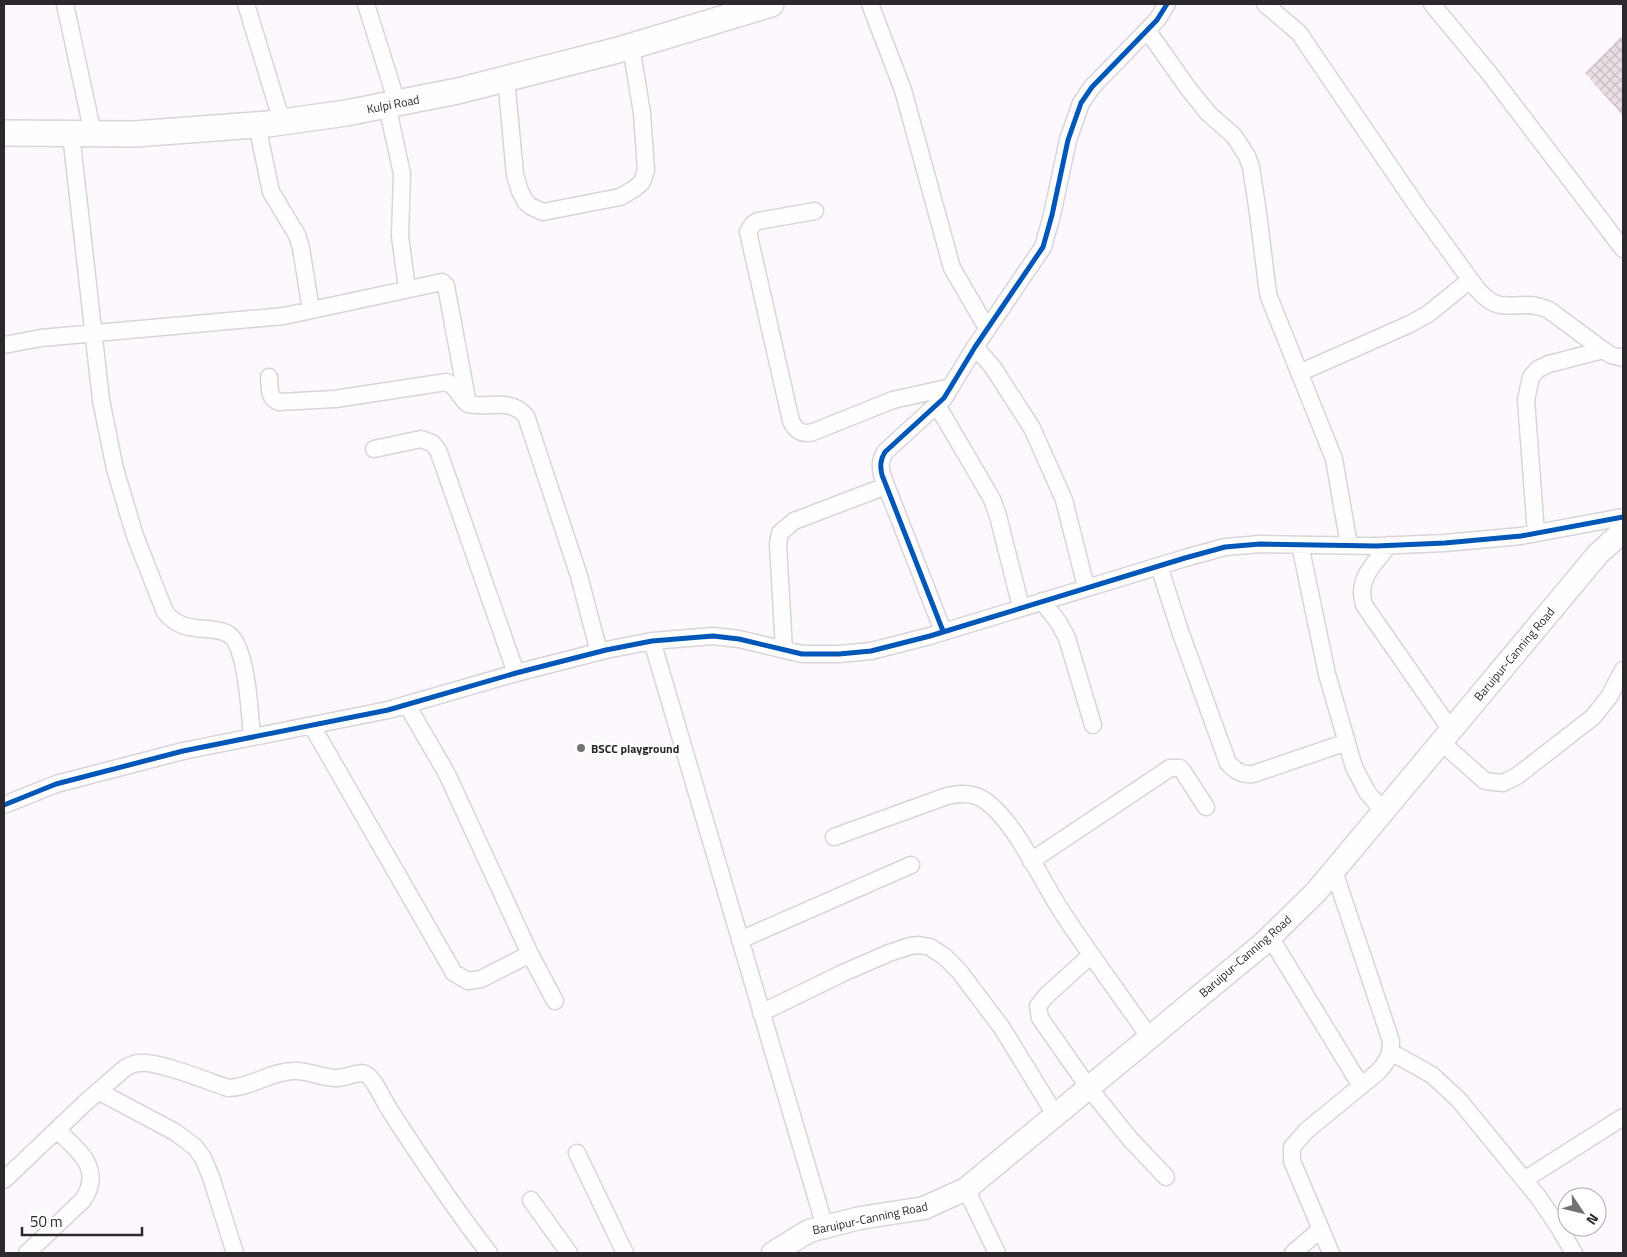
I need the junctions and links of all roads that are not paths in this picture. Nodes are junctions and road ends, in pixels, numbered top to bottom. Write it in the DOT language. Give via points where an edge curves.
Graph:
graph roads {
  1 [pos="65,4"];
  2 [pos="246,4"];
  3 [pos="366,4"];
  4 [pos="771,4"];
  5 [pos="870,4"];
  6 [pos="1167,4"];
  7 [pos="1265,4"];
  8 [pos="1432,4"];
  9 [pos="738,8"];
  10 [pos="1147,30"];
  11 [pos="631,46"];
  12 [pos="506,78"];
  13 [pos="392,104"];
  14 [pos="282,122"];
  15 [pos="256,125"];
  16 [pos="4,133"];
  17 [pos="82,134"];
  18 [pos="815,211"];
  19 [pos="1623,249"];
  20 [pos="1470,280"];
  21 [pos="407,289"];
  22 [pos="311,310"];
  23 [pos="987,328"];
  24 [pos="94,333"];
  25 [pos="4,345"];
  26 [pos="975,347"];
  27 [pos="1603,350"];
  28 [pos="1623,358"];
  29 [pos="1299,373"];
  30 [pos="269,378"];
  31 [pos="951,387"];
  32 [pos="468,404"];
  33 [pos="937,405"];
  34 [pos="374,449"];
  35 [pos="886,486"];
  36 [pos="1623,517"];
  37 [pos="1623,531"];
  38 [pos="1536,533"];
  39 [pos="1300,545"];
  40 [pos="1349,545"];
  41 [pos="1389,545"];
  42 [pos="1158,566"];
  43 [pos="1086,587"];
  44 [pos="1042,601"];
  45 [pos="1021,607"];
  46 [pos="944,631"];
  47 [pos="652,641"];
  48 [pos="784,650"];
  49 [pos="599,652"];
  50 [pos="1623,670"];
  51 [pos="516,673"];
  52 [pos="407,705"];
  53 [pos="1093,725"];
  54 [pos="312,726"];
  55 [pos="1446,736"];
  56 [pos="252,737"];
  57 [pos="1347,742"];
  58 [pos="4,805"];
  59 [pos="1206,807"];
  60 [pos="1383,811"];
  61 [pos="834,837"];
  62 [pos="1031,861"];
  63 [pos="912,865"];
  64 [pos="1334,871"];
  65 [pos="1270,937"];
  66 [pos="740,940"];
  67 [pos="530,954"];
  68 [pos="1092,954"];
  69 [pos="555,1001"];
  70 [pos="762,1013"];
  71 [pos="1150,1038"];
  72 [pos="1391,1052"];
  73 [pos="1361,1086"];
  74 [pos="1089,1088"];
  75 [pos="98,1091"];
  76 [pos="1056,1116"];
  77 [pos="1623,1117"];
  78 [pos="57,1130"];
  79 [pos="577,1153"];
  80 [pos="1166,1177"];
  81 [pos="4,1180"];
  82 [pos="1524,1180"];
  83 [pos="966,1189"];
  84 [pos="531,1200"];
  85 [pos="825,1227"];
  86 [pos="1321,1229"];
  87 [pos="27,1253"];
  88 [pos="236,1253"];
  89 [pos="489,1253"];
  90 [pos="569,1253"];
  91 [pos="625,1253"];
  92 [pos="772,1253"];
  93 [pos="997,1253"];
  94 [pos="1294,1253"];
  95 [pos="1331,1253"];
  96 [pos="1574,1253"];
  1 -- 17 [label="street"];
  2 -- 14 [label="street"];
  3 -- 13 [label="street"];
  4 -- 9 [label="main road, Kulpi Road"];
  5 -- 23 [label="street" via="903,90 952,268"];
  6 -- 10 [label="street"];
  7 -- 20 [label="street" via="1299,33"];
  8 -- 19 [label="street" via="1489,73"];
  9 -- 11 [label="main road, Kulpi Road"];
  10 -- 23 [label="street" via="1081,102 1068,140 1043,246"];
  10 -- 29 [label="street" via="1188,88 1208,113 1234,136 1247,156 1258,213 1266,286"];
  11 -- 12 [label="main road, Kulpi Road"];
  11 -- 12 [label="street" via="642,113 646,170 642,182 620,197 543,212 530,206 515,175"];
  12 -- 13 [label="main road, Kulpi Road"];
  13 -- 14 [label="main road, Kulpi Road"];
  13 -- 21 [label="street" via="402,174 400,236"];
  14 -- 15 [label="main road, Kulpi Road"];
  15 -- 17 [label="main road, Kulpi Road" via="135,134"];
  15 -- 22 [label="street" via="271,192 297,235 301,248"];
  16 -- 17 [label="main road, Kulpi Road"];
  17 -- 24 [label="street"];
  18 -- 31 [label="street" via="758,222 748,232 794,428 806,434 893,400"];
  20 -- 27 [label="street" via="1486,299 1494,303 1533,304 1549,310"];
  20 -- 29 [label="street" via="1428,314 1410,324"];
  21 -- 22 [label="street"];
  21 -- 32 [label="street" via="440,282 446,284"];
  22 -- 24 [label="street" via="284,316"];
  23 -- 26 [label="street"];
  24 -- 25 [label="street"];
  24 -- 56 [label="street" via="101,400 115,469 135,536 165,612 171,619 180,625 229,634 237,642 244,669"];
  26 -- 31 [label="street"];
  26 -- 43 [label="street" via="992,366 1032,428 1064,500"];
  27 -- 28 [label="street"];
  27 -- 38 [label="street" via="1549,364 1531,377 1526,400"];
  29 -- 40 [label="street" via="1336,469"];
  30 -- 32 [label="street" via="271,395 279,402 335,398 446,382"];
  31 -- 33 [label="street"];
  32 -- 49 [label="street" via="506,405 518,408 526,416 579,576"];
  33 -- 35 [label="street" via="885,452 880,468"];
  33 -- 45 [label="street" via="992,499"];
  34 -- 51 [label="street" via="421,439 432,443 438,450"];
  35 -- 46 [label="street"];
  35 -- 48 [label="street" via="794,520 780,533"];
  36 -- 38 [label="street"];
  37 -- 55 [label="main road, Baruipur-Canning Road" via="1598,554"];
  38 -- 41 [label="street" via="1445,543"];
  39 -- 40 [label="street"];
  39 -- 42 [label="street" via="1225,547"];
  39 -- 57 [label="street" via="1327,674"];
  40 -- 41 [label="street"];
  41 -- 55 [label="street" via="1364,578 1361,587 1364,605"];
  42 -- 43 [label="street"];
  42 -- 57 [label="street" via="1228,763 1235,770 1243,775 1253,774"];
  43 -- 44 [label="street"];
  44 -- 45 [label="street"];
  44 -- 53 [label="street" via="1068,638"];
  45 -- 46 [label="street"];
  46 -- 48 [label="street" via="871,651 802,654"];
  47 -- 48 [label="street" via="713,636"];
  47 -- 49 [label="street"];
  47 -- 66 [label="street"];
  49 -- 51 [label="street"];
  50 -- 55 [label="street" via="1609,697 1593,717 1517,776 1503,783 1485,781"];
  51 -- 52 [label="street"];
  52 -- 54 [label="street"];
  52 -- 67 [label="street" via="447,774"];
  54 -- 56 [label="street"];
  54 -- 67 [label="street" via="454,973 468,981 481,979"];
  55 -- 60 [label="main road, Baruipur-Canning Road"];
  56 -- 58 [label="street" via="56,784"];
  57 -- 60 [label="street" via="1359,779"];
  59 -- 62 [label="street" via="1182,770 1170,768"];
  60 -- 64 [label="main road, Baruipur-Canning Road"];
  61 -- 62 [label="street" via="947,796 977,796 1009,826"];
  62 -- 68 [label="street"];
  63 -- 66 [label="street"];
  64 -- 65 [label="main road, Baruipur-Canning Road"];
  64 -- 72 [label="street" via="1391,1041"];
  65 -- 71 [label="main road, Baruipur-Canning Road"];
  65 -- 73 [label="street"];
  66 -- 70 [label="street"];
  67 -- 69 [label="street"];
  68 -- 71 [label="street"];
  68 -- 74 [label="street" via="1038,1006 1040,1018"];
  70 -- 76 [label="street" via="890,953 910,946 930,948 960,972 1002,1028"];
  70 -- 85 [label="street"];
  71 -- 74 [label="main road, Baruipur-Canning Road"];
  72 -- 73 [label="street" via="1387,1062"];
  72 -- 82 [label="street" via="1432,1075 1450,1090"];
  73 -- 86 [label="street" via="1307,1130 1292,1147 1292,1161"];
  74 -- 76 [label="main road, Baruipur-Canning Road"];
  74 -- 80 [label="street"];
  75 -- 78 [label="street"];
  75 -- 88 [label="street" via="195,1147 211,1177"];
  75 -- 89 [label="street" via="124,1068 138,1063 163,1067 228,1088 293,1070 333,1078 368,1075 432,1174"];
  76 -- 83 [label="main road, Baruipur-Canning Road"];
  77 -- 82 [label="street"];
  78 -- 81 [label="street"];
  78 -- 87 [label="street" via="85,1157 91,1174 88,1193"];
  79 -- 91 [label="street"];
  82 -- 96 [label="street"];
  83 -- 85 [label="main road, Baruipur-Canning Road" via="924,1208"];
  83 -- 93 [label="street"];
  84 -- 90 [label="street"];
  85 -- 92 [label="main road, Baruipur-Canning Road" via="809,1231"];
  86 -- 94 [label="street"];
  86 -- 95 [label="street"];
}
